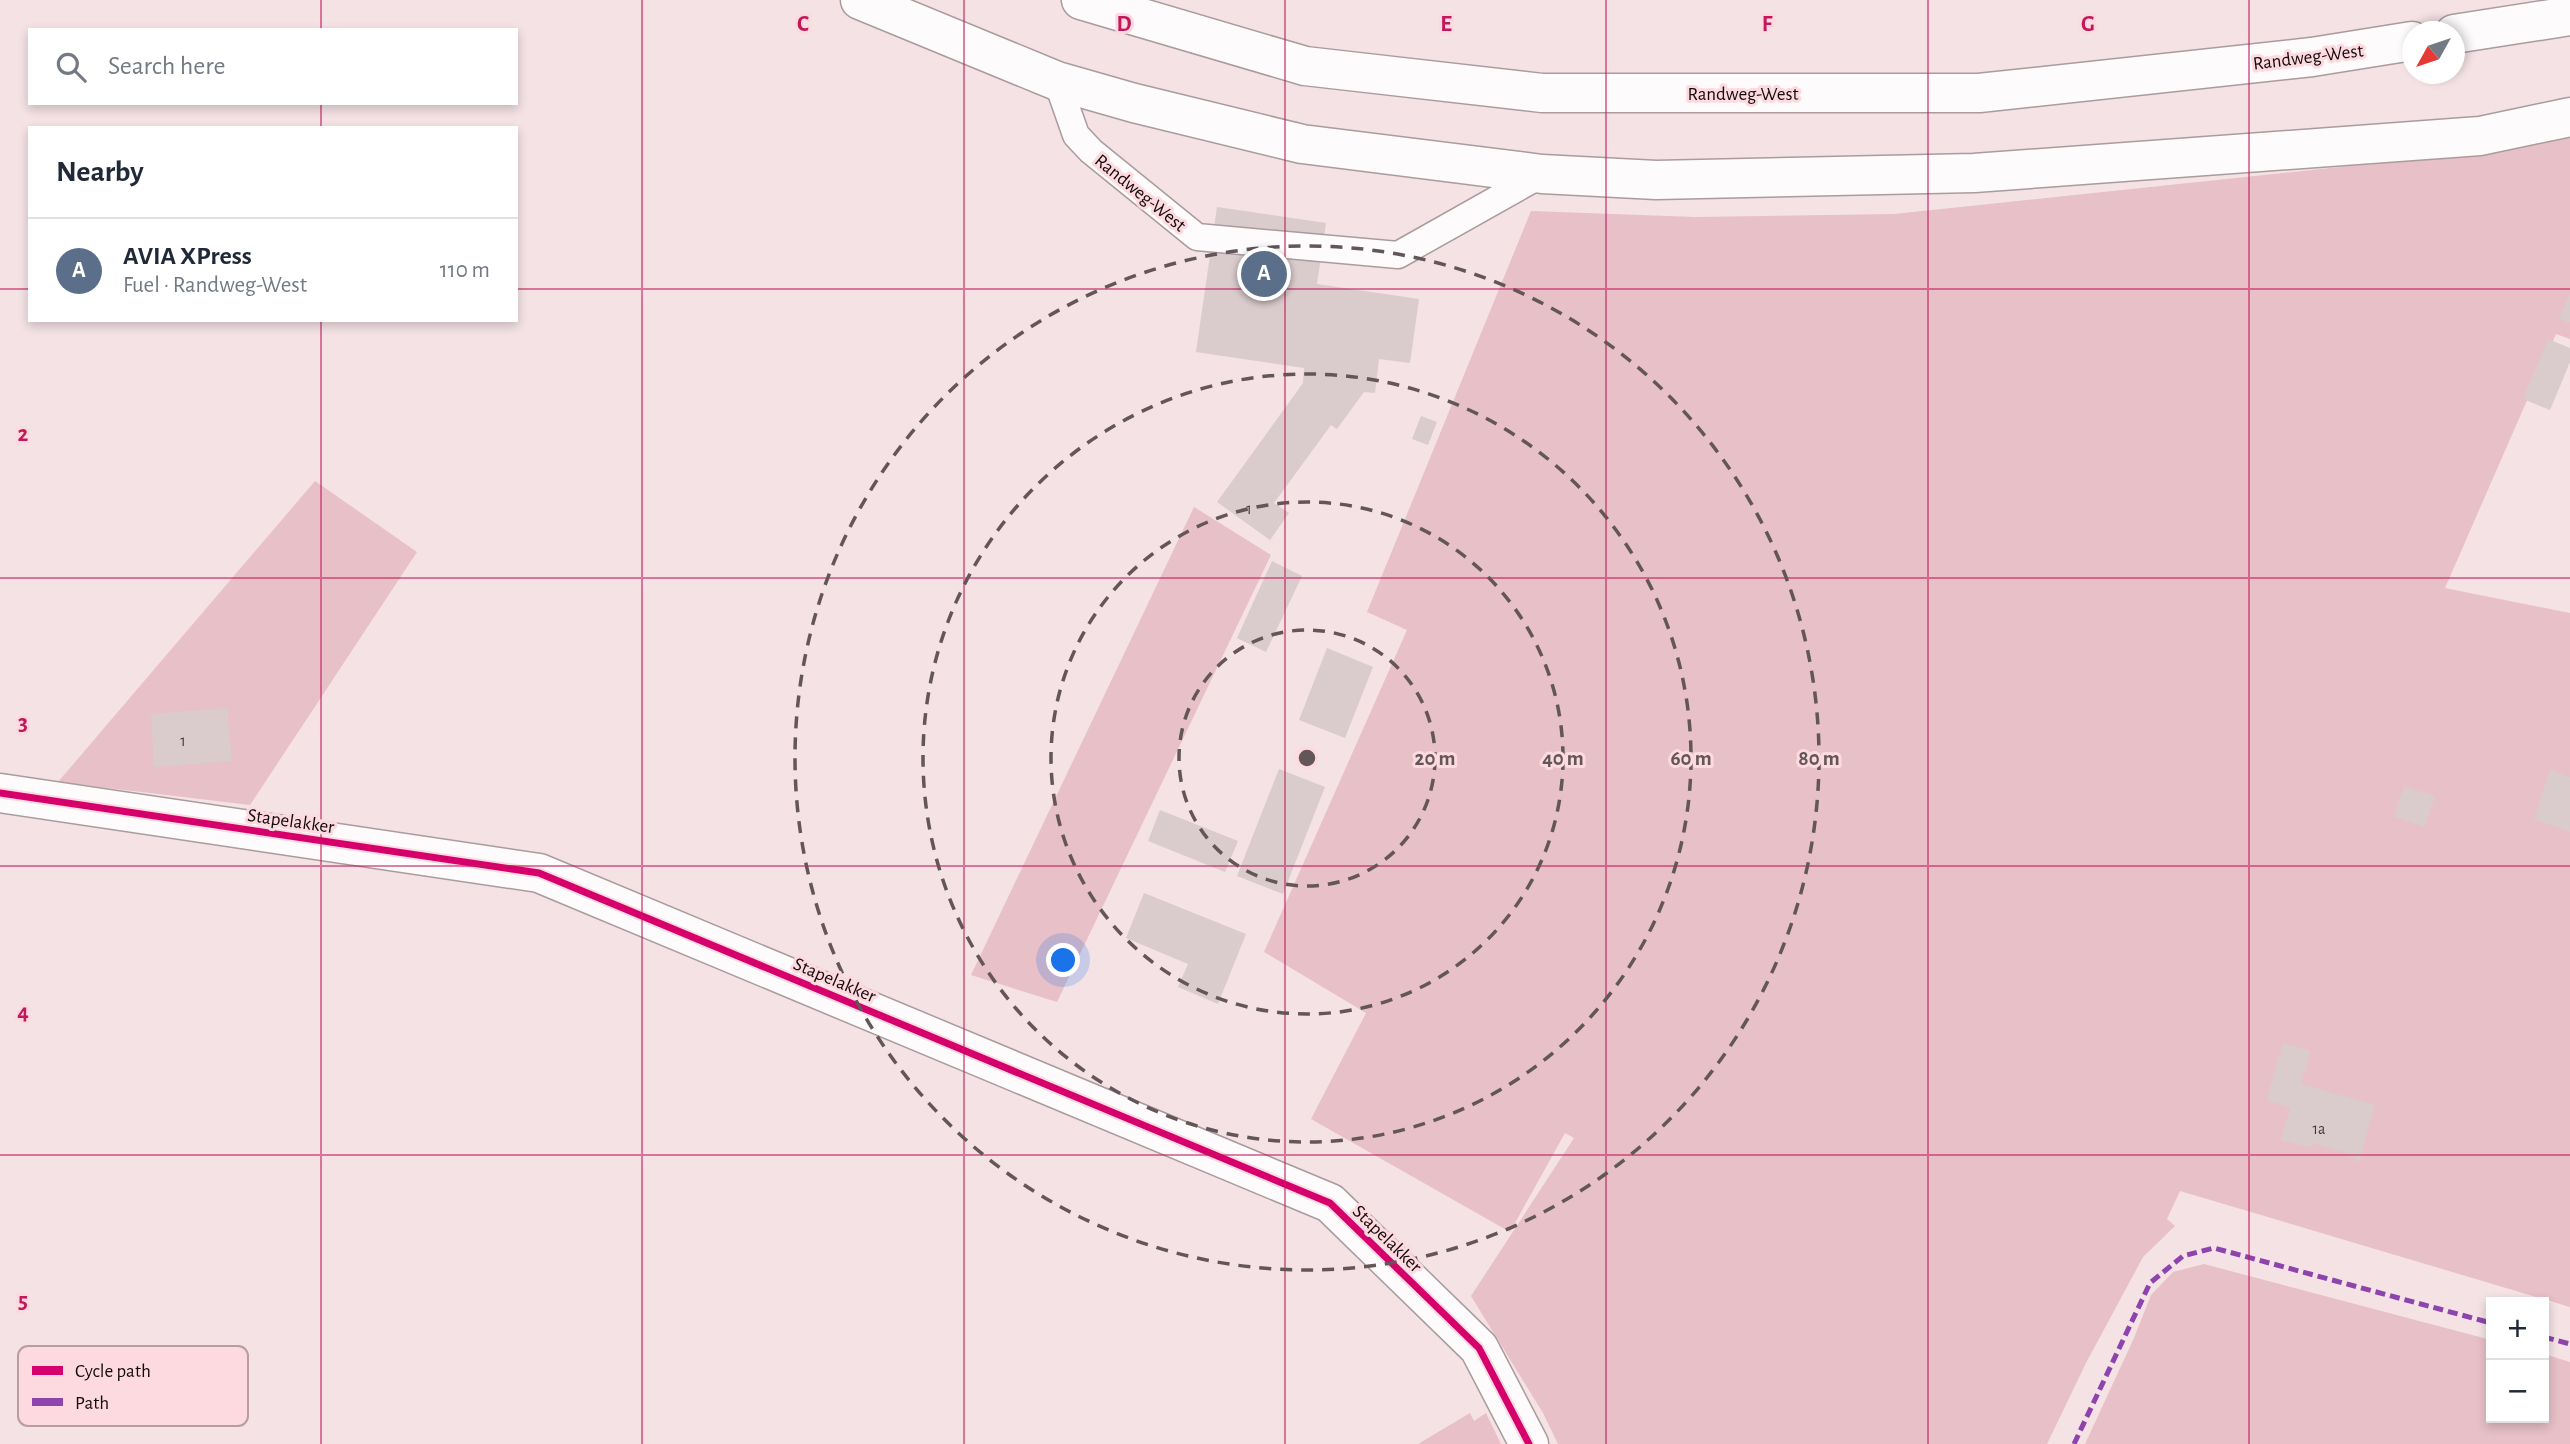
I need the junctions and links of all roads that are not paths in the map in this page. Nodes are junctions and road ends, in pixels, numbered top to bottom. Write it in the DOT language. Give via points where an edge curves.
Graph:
graph roads {
  1 [pos="860,0"];
  2 [pos="1082,0"];
  3 [pos="2570,16"];
  4 [pos="2465,32"];
  5 [pos="2402,43"];
  6 [pos="1057,81"];
  7 [pos="2570,117"];
  8 [pos="1542,174"];
  9 [pos="0,793"];
  10 [pos="1529,1444"];
  1 -- 6 [label="main road"];
  2 -- 5 [label="main road, Randweg-West" via="1305,66 1542,93 1979,93 2312,57"];
  3 -- 4 [label="main road"];
  6 -- 8 [label="main road" via="1302,144"];
  6 -- 8 [label="lane, Randweg-West" via="1076,135 1197,237 1398,255"];
  7 -- 8 [label="main road" via="2480,136 1974,173 1656,180"];
  9 -- 10 [label="main road, Stapelakker" via="539,873 1330,1203 1479,1348"];
}
